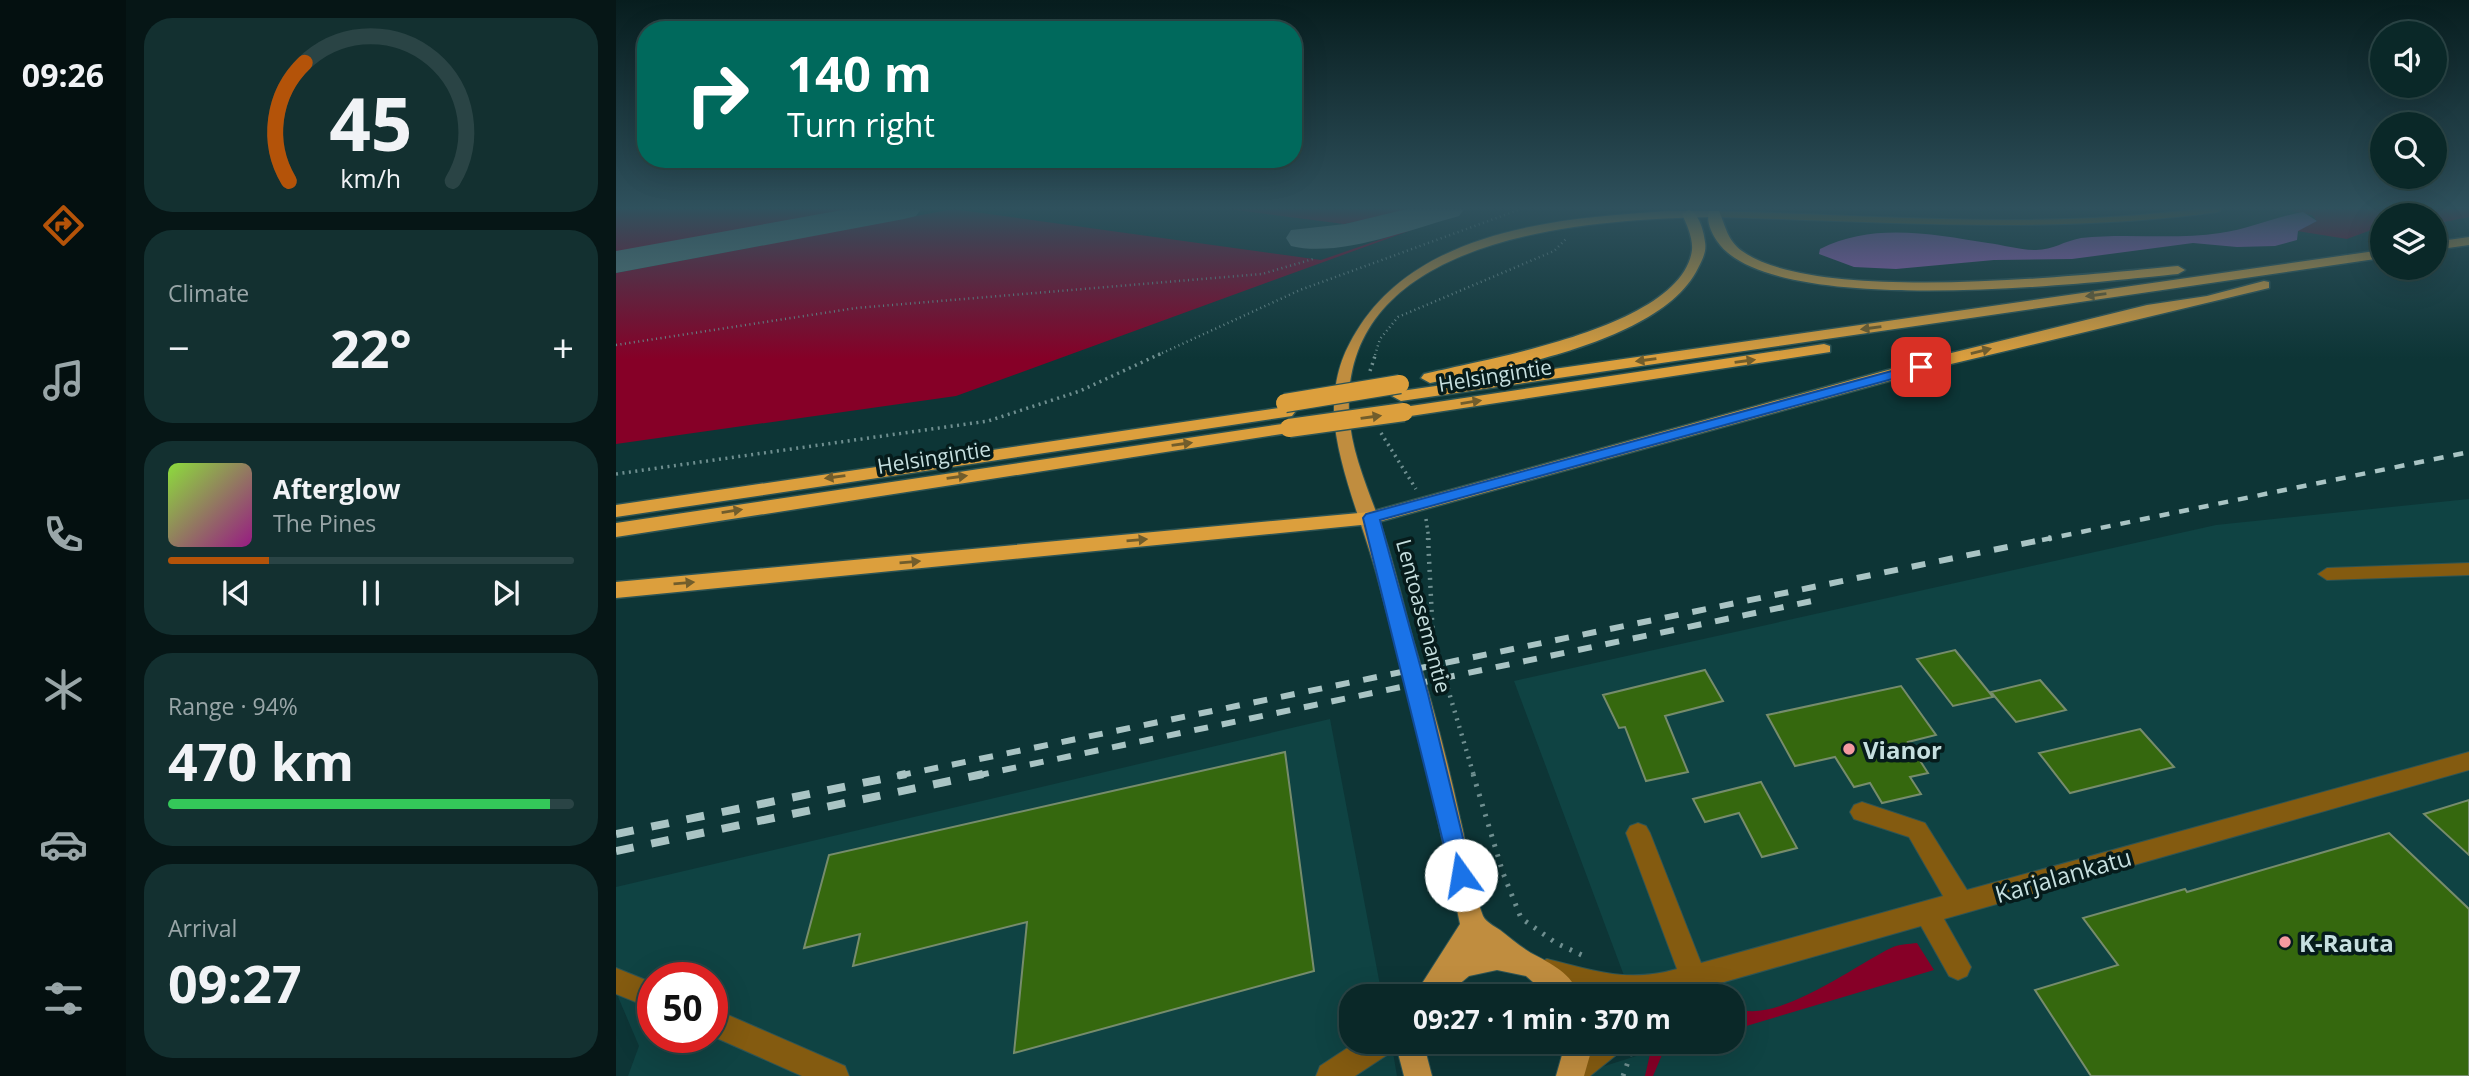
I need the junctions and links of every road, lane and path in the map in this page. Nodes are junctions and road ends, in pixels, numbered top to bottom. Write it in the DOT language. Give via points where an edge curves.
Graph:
graph roads {
  1 [pos="1309,259"];
  2 [pos="1380,259"];
  3 [pos="1452,259"];
  4 [pos="1695,259"];
  5 [pos="1748,259"];
  6 [pos="2303,259"];
  7 [pos="2333,259"];
  8 [pos="2370,269"];
  9 [pos="2264,285"];
  10 [pos="616,345"];
  11 [pos="1402,397"];
  12 [pos="1287,414"];
  13 [pos="616,474"];
  14 [pos="616,511"];
  15 [pos="1371,518"];
  16 [pos="616,530"];
  17 [pos="2469,569"];
  18 [pos="2327,574"];
  19 [pos="616,590"];
  20 [pos="1433,639"];
  21 [pos="2469,761"];
  22 [pos="1862,812"];
  23 [pos="1638,833"];
  24 [pos="1961,903"];
  25 [pos="1927,913"];
  26 [pos="1473,926"];
  27 [pos="1518,959"];
  28 [pos="1591,959"];
  29 [pos="1958,967"];
  30 [pos="1545,971"];
  31 [pos="1694,978"];
  32 [pos="616,981"];
  33 [pos="1435,984"];
  34 [pos="1438,984"];
  35 [pos="1556,984"];
  36 [pos="1596,984"];
  37 [pos="1677,984"];
  38 [pos="637,990"];
  39 [pos="728,1029"];
  40 [pos="1363,1054"];
  41 [pos="1412,1054"];
  42 [pos="1577,1054"];
  43 [pos="1596,1054"];
  44 [pos="1572,1074"];
  45 [pos="835,1076"];
  46 [pos="1330,1076"];
  47 [pos="1418,1076"];
  1 -- 10 [label="path" via="1262,274 856,308"];
  2 -- 13 [label="path" via="1294,293 1040,408 988,421"];
  3 -- 15 [label="main road, Lentoasemantie" via="1429,269 1383,304 1349,355 1343,384 1343,432"];
  4 -- 11 [label="highway" via="1672,290 1599,335"];
  5 -- 6 [label="highway" via="1799,275 1890,284 2129,275"];
  7 -- 11 [label="highway, Helsingintie, one-way"];
  8 -- 9 [label="highway, Helsingintie"];
  11 -- 9 [label="highway, Helsingintie, one-way"];
  15 -- 9 [label="highway, one-way" via="1945,360"];
  11 -- 12 [label="highway, Helsingintie, bridge"];
  11 -- 12 [label="highway, bridge"];
  12 -- 14 [label="highway, Helsingintie, one-way"];
  16 -- 12 [label="highway, Helsingintie, one-way"];
  19 -- 15 [label="highway, one-way"];
  15 -- 26 [label="main road, Lentoasemantie" via="1419,694"];
  17 -- 18 [label="street"];
  20 -- 28 [label="path" via="1503,873 1521,918 1556,943"];
  21 -- 24 [label="street, Karjalankatu"];
  22 -- 24 [label="street" via="1917,830"];
  23 -- 31 [label="street"];
  24 -- 25 [label="street, Karjalankatu"];
  25 -- 29 [label="street"];
  25 -- 31 [label="street, Karjalankatu"];
  26 -- 27 [label="main road"];
  26 -- 33 [label="main road"];
  27 -- 30 [label="main road"];
  27 -- 34 [label="main road" via="1475,960"];
  30 -- 35 [label="main road"];
  30 -- 36 [label="street, Karjalankatu"];
  31 -- 37 [label="street, Karjalankatu"];
  32 -- 38 [label="street"];
  39 -- 45 [label="street"];
  40 -- 46 [label="street"];
  41 -- 47 [label="main road"];
  42 -- 44 [label="main road"];
  43 -- 44 [label="street"];
}
